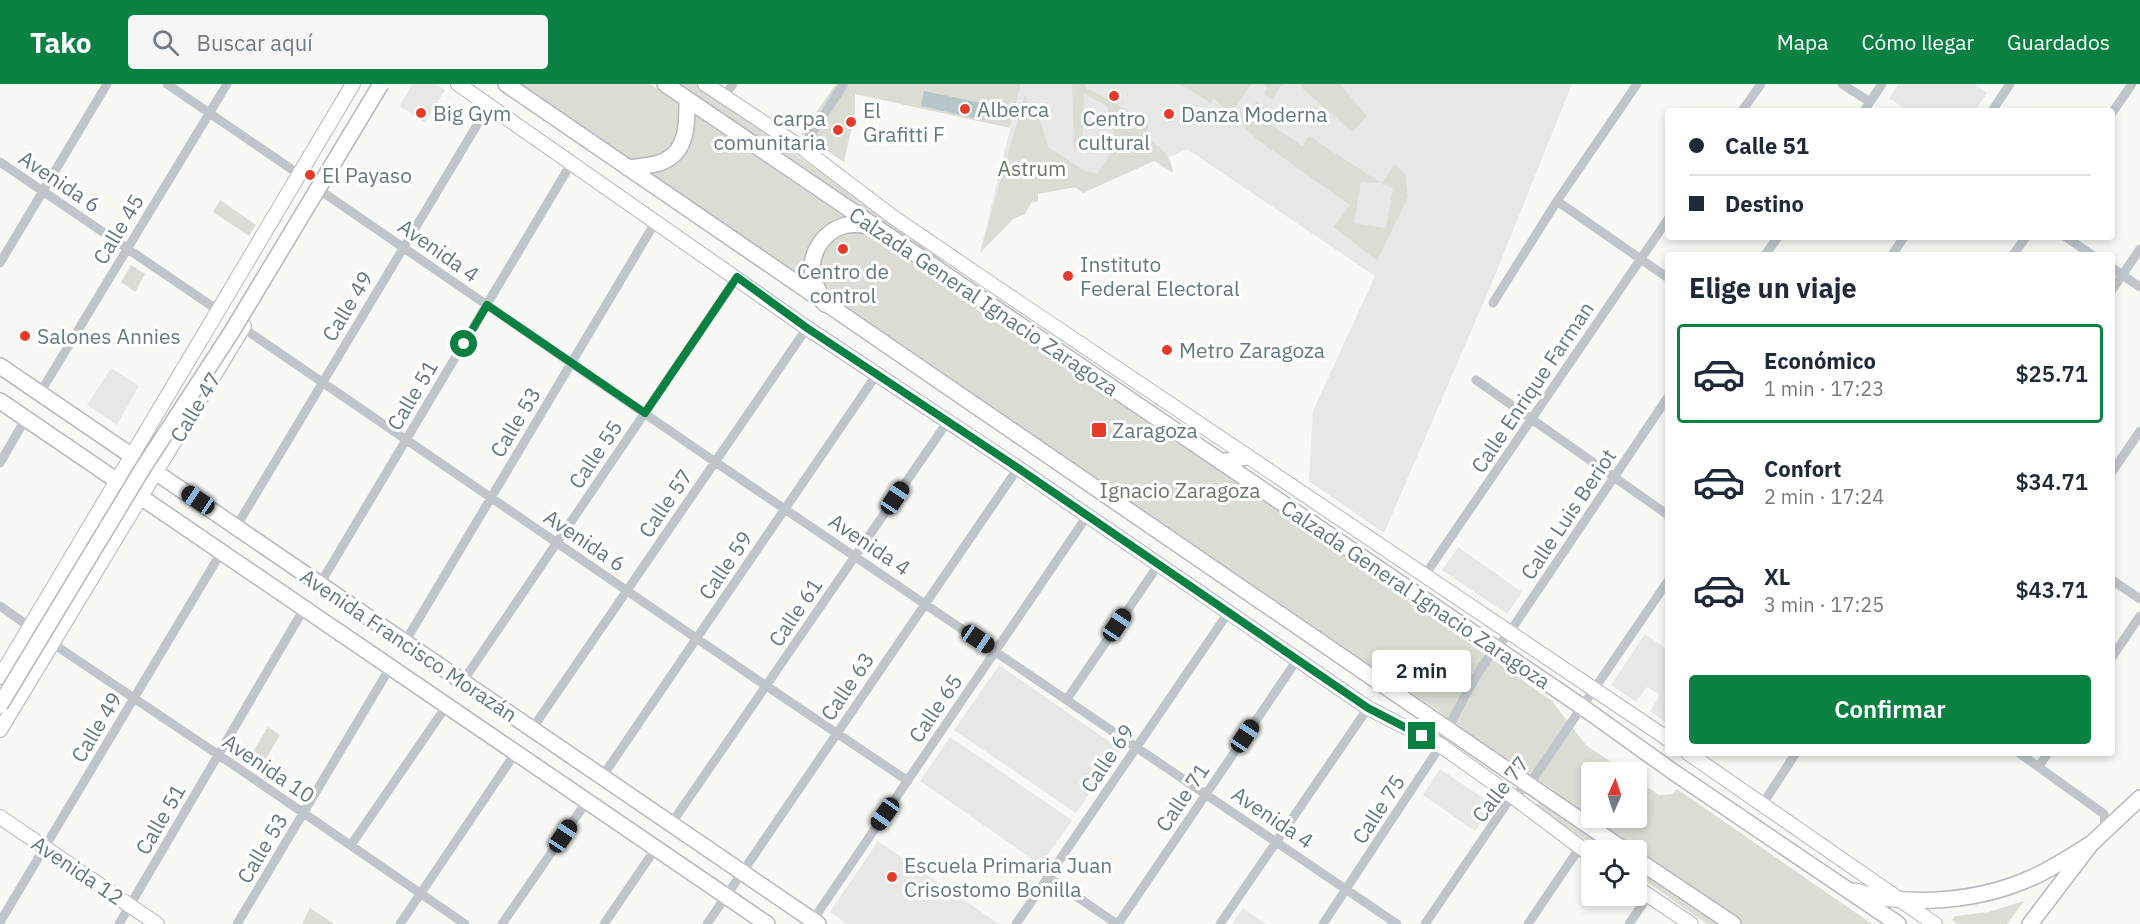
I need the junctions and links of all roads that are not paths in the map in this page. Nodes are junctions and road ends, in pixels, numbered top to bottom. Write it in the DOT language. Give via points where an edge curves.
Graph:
graph roads {
  1 [pos="107,84"];
  2 [pos="167,84"];
  3 [pos="226,84"];
  4 [pos="353,84"];
  5 [pos="362,84"];
  6 [pos="458,84"];
  7 [pos="506,84"];
  8 [pos="664,84"];
  9 [pos="705,84"];
  10 [pos="733,84"];
  11 [pos="844,84"];
  12 [pos="1637,84"];
  13 [pos="1761,84"];
  14 [pos="1842,84"];
  15 [pos="1882,84"];
  16 [pos="2010,84"];
  17 [pos="2132,84"];
  18 [pos="386,85"];
  19 [pos="724,97"];
  20 [pos="687,100"];
  21 [pos="1869,102"];
  22 [pos="489,105"];
  23 [pos="1744,108"];
  24 [pos="1866,108"];
  25 [pos="1994,108"];
  26 [pos="2115,109"];
  27 [pos="209,113"];
  28 [pos="802,148"];
  29 [pos="0,162"];
  30 [pos="572,162"];
  31 [pos="628,168"];
  32 [pos="300,175"];
  33 [pos="43,191"];
  34 [pos="324,193"];
  35 [pos="1557,201"];
  36 [pos="656,220"];
  37 [pos="1665,224"];
  38 [pos="874,226"];
  39 [pos="2070,240"];
  40 [pos="403,247"];
  41 [pos="128,249"];
  42 [pos="2140,249"];
  43 [pos="2088,252"];
  44 [pos="1641,260"];
  45 [pos="0,262"];
  46 [pos="2115,270"];
  47 [pos="2122,275"];
  48 [pos="1665,276"];
  49 [pos="737,277"];
  50 [pos="2115,286"];
  51 [pos="2140,287"];
  52 [pos="1493,303"];
  53 [pos="825,304"];
  54 [pos="487,305"];
  55 [pos="224,307"];
  56 [pos="243,328"];
  57 [pos="807,328"];
  58 [pos="572,363"];
  59 [pos="0,366"];
  60 [pos="877,374"];
  61 [pos="1476,380"];
  62 [pos="322,382"];
  63 [pos="40,393"];
  64 [pos="0,400"];
  65 [pos="1665,401"];
  66 [pos="645,413"];
  67 [pos="26,418"];
  68 [pos="1532,419"];
  69 [pos="948,421"];
  70 [pos="2140,431"];
  71 [pos="406,440"];
  72 [pos="132,456"];
  73 [pos="1249,458"];
  74 [pos="0,462"];
  75 [pos="716,462"];
  76 [pos="1221,462"];
  77 [pos="1018,468"];
  78 [pos="2115,468"];
  79 [pos="155,472"];
  80 [pos="1614,477"];
  81 [pos="118,480"];
  82 [pos="1249,482"];
  83 [pos="141,495"];
  84 [pos="491,498"];
  85 [pos="785,509"];
  86 [pos="1665,513"];
  87 [pos="1087,516"];
  88 [pos="236,527"];
  89 [pos="557,543"];
  90 [pos="222,550"];
  91 [pos="855,556"];
  92 [pos="1159,564"];
  93 [pos="1425,575"];
  94 [pos="2115,582"];
  95 [pos="320,584"];
  96 [pos="1665,585"];
  97 [pos="627,591"];
  98 [pos="2140,599"];
  99 [pos="926,604"];
  100 [pos="0,606"];
  101 [pos="305,608"];
  102 [pos="1228,613"];
  103 [pos="2140,616"];
  104 [pos="30,627"];
  105 [pos="1509,633"];
  106 [pos="697,639"];
  107 [pos="405,642"];
  108 [pos="52,643"];
  109 [pos="1496,649"];
  110 [pos="996,651"];
  111 [pos="2115,653"];
  112 [pos="1297,660"];
  113 [pos="391,666"];
  114 [pos="0,676"];
  115 [pos="463,681"];
  116 [pos="766,686"];
  117 [pos="1594,688"];
  118 [pos="134,698"];
  119 [pos="1067,699"];
  120 [pos="0,705"];
  121 [pos="447,705"];
  122 [pos="1581,706"];
  123 [pos="1368,708"];
  124 [pos="532,729"];
  125 [pos="0,730"];
  126 [pos="837,733"];
  127 [pos="1665,737"];
  128 [pos="1444,738"];
  129 [pos="1137,747"];
  130 [pos="516,752"];
  131 [pos="218,755"];
  132 [pos="1692,756"];
  133 [pos="1795,756"];
  134 [pos="2024,756"];
  135 [pos="2046,756"];
  136 [pos="2039,766"];
  137 [pos="602,777"];
  138 [pos="908,781"];
  139 [pos="1528,786"];
  140 [pos="1206,794"];
  141 [pos="1512,796"];
  142 [pos="2140,798"];
  143 [pos="587,801"];
  144 [pos="1762,805"];
  145 [pos="304,813"];
  146 [pos="0,817"];
  147 [pos="671,824"];
  148 [pos="2106,830"];
  149 [pos="1609,840"];
  150 [pos="1280,843"];
  151 [pos="2091,844"];
  152 [pos="351,845"];
  153 [pos="1581,847"];
  154 [pos="45,848"];
  155 [pos="656,848"];
  156 [pos="1581,857"];
  157 [pos="1647,866"];
  158 [pos="742,872"];
  159 [pos="1048,877"];
  160 [pos="1844,888"];
  161 [pos="1347,889"];
  162 [pos="420,893"];
  163 [pos="1647,895"];
  164 [pos="726,896"];
  165 [pos="1899,900"];
  166 [pos="130,905"];
  167 [pos="1636,906"];
  168 [pos="0,922"];
  169 [pos="816,922"];
  170 [pos="119,924"];
  171 [pos="157,924"];
  172 [pos="237,924"];
  173 [pos="400,924"];
  174 [pos="465,924"];
  175 [pos="502,924"];
  176 [pos="604,924"];
  177 [pos="707,924"];
  178 [pos="767,924"];
  179 [pos="1016,924"];
  180 [pos="1117,924"];
  181 [pos="1220,924"];
  182 [pos="1323,924"];
  183 [pos="1398,924"];
  184 [pos="1425,924"];
  185 [pos="1528,924"];
  186 [pos="1629,924"];
  187 [pos="1691,924"];
  188 [pos="1732,924"];
  189 [pos="1898,924"];
  190 [pos="1935,924"];
  191 [pos="2030,924"];
  1 -- 33 [label="street"];
  2 -- 27 [label="street"];
  3 -- 27 [label="street, Calle 45"];
  4 -- 32 [label="main road, Calle 47"];
  5 -- 55 [label="main road"];
  6 -- 22 [label="main road"];
  7 -- 31 [label="main road"];
  8 -- 20 [label="main road, Calzada General Ignacio Zaragoza"];
  9 -- 19 [label="main road, Calzada General Ignacio Zaragoza"];
  10 -- 19 [label="street"];
  11 -- 28 [label="street"];
  12 -- 35 [label="street"];
  13 -- 23 [label="street"];
  14 -- 21 [label="street"];
  15 -- 21 [label="street"];
  16 -- 25 [label="street"];
  17 -- 26 [label="street"];
  18 -- 34 [label="main road, Calle 47"];
  18 -- 120 [label="main road, bridge" via="143,468"];
  19 -- 28 [label="main road, Calzada General Ignacio Zaragoza"];
  20 -- 31 [label="main road" via="687,124 681,146 666,161"];
  20 -- 38 [label="main road, Calzada General Ignacio Zaragoza"];
  21 -- 24 [label="street"];
  22 -- 30 [label="main road"];
  22 -- 40 [label="street, Calle 49"];
  27 -- 32 [label="street"];
  27 -- 41 [label="street, Calle 45"];
  28 -- 73 [label="main road, Calzada General Ignacio Zaragoza" via="893,217"];
  29 -- 33 [label="street, Avenida 6"];
  30 -- 36 [label="main road"];
  30 -- 54 [label="street, Calle 51"];
  31 -- 53 [label="main road"];
  32 -- 55 [label="main road, Calle 47"];
  33 -- 41 [label="street, Avenida 6"];
  33 -- 45 [label="street"];
  34 -- 40 [label="street, Avenida 4"];
  34 -- 56 [label="main road, Calle 47"];
  35 -- 44 [label="street"];
  35 -- 52 [label="street"];
  36 -- 49 [label="main road"];
  36 -- 58 [label="street, Calle 53"];
  37 -- 44 [label="street, Calle Enrique Farman"];
  38 -- 53 [label="main road" via="842,226 816,249 812,272"];
  38 -- 76 [label="main road, Calzada General Ignacio Zaragoza"];
  39 -- 43 [label="street"];
  40 -- 54 [label="street, Avenida 4"];
  40 -- 62 [label="street, Calle 49"];
  41 -- 55 [label="street, Avenida 6"];
  41 -- 63 [label="street, Calle 45"];
  42 -- 47 [label="street"];
  44 -- 48 [label="street"];
  44 -- 68 [label="street, Calle Enrique Farman"];
  46 -- 47 [label="street"];
  47 -- 50 [label="street"];
  47 -- 51 [label="street"];
  49 -- 57 [label="main road"];
  49 -- 66 [label="street, Calle 55"];
  53 -- 128 [label="main road"];
  54 -- 58 [label="street, Avenida 4"];
  54 -- 71 [label="street, Calle 51"];
  55 -- 72 [label="main road, Calle 47"];
  56 -- 62 [label="street, Avenida 6"];
  56 -- 79 [label="main road, Calle 47"];
  57 -- 60 [label="main road"];
  57 -- 75 [label="street, Calle 57"];
  58 -- 66 [label="street, Avenida 4"];
  58 -- 84 [label="street, Calle 53"];
  59 -- 63 [label="main road, Avenida Francisco Morazán"];
  60 -- 69 [label="main road"];
  60 -- 85 [label="street, Calle 59"];
  61 -- 68 [label="street"];
  62 -- 71 [label="street, Avenida 6"];
  62 -- 88 [label="street, Calle 49"];
  63 -- 72 [label="main road, Avenida Francisco Morazán"];
  64 -- 67 [label="main road, Avenida Francisco Morazán"];
  65 -- 80 [label="street, Calle Luis Beriot"];
  66 -- 75 [label="street, Avenida 4"];
  66 -- 89 [label="street, Calle 55"];
  67 -- 74 [label="street"];
  67 -- 81 [label="main road, Avenida Francisco Morazán"];
  68 -- 80 [label="street"];
  68 -- 93 [label="street, Calle Enrique Farman"];
  69 -- 77 [label="main road"];
  69 -- 91 [label="street, Calle 61"];
  70 -- 78 [label="street"];
  71 -- 84 [label="street, Avenida 6"];
  71 -- 95 [label="street, Calle 51"];
  72 -- 79 [label="main road, Avenida Francisco Morazán"];
  72 -- 81 [label="main road, Calle 47"];
  73 -- 76 [label="main road"];
  73 -- 82 [label="main road"];
  73 -- 93 [label="main road, Calzada General Ignacio Zaragoza"];
  75 -- 85 [label="street, Avenida 4"];
  75 -- 97 [label="street, Calle 57"];
  76 -- 82 [label="main road, Calzada General Ignacio Zaragoza"];
  77 -- 87 [label="main road"];
  77 -- 99 [label="street, Calle 63"];
  79 -- 83 [label="main road, Calle 47"];
  79 -- 88 [label="main road, Avenida Francisco Morazán"];
  80 -- 86 [label="street"];
  80 -- 105 [label="street, Calle Luis Beriot"];
  81 -- 83 [label="main road, Avenida Francisco Morazán"];
  81 -- 104 [label="main road, Calle 47"];
  82 -- 109 [label="main road, Calzada General Ignacio Zaragoza"];
  83 -- 90 [label="main road, Avenida Francisco Morazán"];
  83 -- 108 [label="main road, Calle 47"];
  84 -- 89 [label="street, Avenida 6"];
  84 -- 107 [label="street, Calle 53"];
  85 -- 91 [label="street, Avenida 4"];
  85 -- 106 [label="street, Calle 59"];
  87 -- 92 [label="main road"];
  87 -- 110 [label="street, Calle 65"];
  88 -- 95 [label="main road, Avenida Francisco Morazán"];
  89 -- 97 [label="street, Avenida 6"];
  89 -- 115 [label="street, Calle 55"];
  90 -- 101 [label="main road, Avenida Francisco Morazán"];
  90 -- 118 [label="street, Calle 49"];
  91 -- 99 [label="street, Avenida 4"];
  91 -- 116 [label="street, Calle 61"];
  92 -- 102 [label="main road"];
  92 -- 119 [label="street"];
  93 -- 105 [label="main road, Calzada General Ignacio Zaragoza"];
  94 -- 98 [label="street"];
  95 -- 107 [label="main road, Avenida Francisco Morazán"];
  96 -- 117 [label="street, Calle 77"];
  97 -- 106 [label="street, Avenida 6"];
  97 -- 124 [label="street, Calle 57"];
  99 -- 110 [label="street, Avenida 4"];
  99 -- 126 [label="street, Calle 63"];
  100 -- 104 [label="street"];
  101 -- 113 [label="main road, Avenida Francisco Morazán"];
  101 -- 131 [label="street, Calle 51"];
  102 -- 112 [label="main road"];
  102 -- 129 [label="street, Calle 69"];
  103 -- 111 [label="street"];
  104 -- 114 [label="main road, Calle 47"];
  105 -- 109 [label="street, Calle Luis Beriot"];
  105 -- 117 [label="main road, Calzada General Ignacio Zaragoza"];
  106 -- 116 [label="street, Avenida 6"];
  106 -- 137 [label="street, Calle 59"];
  107 -- 115 [label="main road, Avenida Francisco Morazán"];
  108 -- 118 [label="street, Avenida 10"];
  108 -- 125 [label="main road, Calle 47"];
  109 -- 122 [label="main road, Calzada General Ignacio Zaragoza"];
  109 -- 128 [label="street, Calle 75" via="1464,697"];
  110 -- 119 [label="street, Avenida 4"];
  110 -- 138 [label="street, Calle 65"];
  112 -- 123 [label="main road"];
  112 -- 140 [label="street, Calle 71"];
  113 -- 121 [label="main road, Avenida Francisco Morazán"];
  113 -- 145 [label="street, Calle 53"];
  115 -- 124 [label="main road, Avenida Francisco Morazán"];
  116 -- 126 [label="street, Avenida 6"];
  116 -- 147 [label="street, Calle 61"];
  117 -- 122 [label="street, Calle 77"];
  117 -- 127 [label="main road, Calzada General Ignacio Zaragoza"];
  118 -- 131 [label="street, Avenida 10"];
  118 -- 154 [label="street, Calle 49"];
  119 -- 129 [label="street, Avenida 4"];
  121 -- 130 [label="main road, Avenida Francisco Morazán"];
  121 -- 152 [label="street"];
  122 -- 139 [label="street, Calle 77"];
  122 -- 160 [label="main road, Calzada General Ignacio Zaragoza"];
  123 -- 128 [label="main road"];
  123 -- 150 [label="street" via="1285,828"];
  124 -- 137 [label="main road, Avenida Francisco Morazán"];
  126 -- 138 [label="street, Avenida 6"];
  126 -- 158 [label="street, Calle 63"];
  128 -- 139 [label="main road"];
  128 -- 141 [label="main road"];
  128 -- 161 [label="street, Calle 75"];
  129 -- 140 [label="street, Avenida 4"];
  129 -- 159 [label="street, Calle 69"];
  130 -- 143 [label="main road, Avenida Francisco Morazán"];
  130 -- 162 [label="street"];
  131 -- 145 [label="street, Avenida 10"];
  131 -- 166 [label="street, Calle 51"];
  132 -- 144 [label="main road"];
  133 -- 144 [label="street"];
  134 -- 136 [label="street"];
  135 -- 136 [label="street"];
  136 -- 148 [label="street" via="2104,814"];
  137 -- 147 [label="main road, Avenida Francisco Morazán"];
  138 -- 169 [label="street, Calle 65"];
  139 -- 141 [label="street, Calle 77"];
  139 -- 149 [label="main road"];
  140 -- 150 [label="street, Avenida 4"];
  140 -- 180 [label="street, Calle 71"];
  141 -- 153 [label="main road"];
  141 -- 184 [label="street, Calle 77"];
  142 -- 148 [label="main road"];
  143 -- 155 [label="main road, Avenida Francisco Morazán"];
  143 -- 175 [label="street"];
  144 -- 165 [label="main road"];
  145 -- 152 [label="street, Avenida 10"];
  145 -- 172 [label="street, Calle 53"];
  146 -- 154 [label="main road, Avenida 12"];
  147 -- 158 [label="main road, Avenida Francisco Morazán"];
  148 -- 151 [label="main road"];
  150 -- 161 [label="street, Avenida 4"];
  150 -- 181 [label="street" via="1265,858"];
  151 -- 165 [label="main road" via="2030,879 1989,892"];
  151 -- 191 [label="main road"];
  152 -- 162 [label="street, Avenida 10"];
  154 -- 166 [label="main road, Avenida 12"];
  154 -- 168 [label="street, Calle 49"];
  155 -- 164 [label="main road, Avenida Francisco Morazán"];
  155 -- 176 [label="street"];
  156 -- 185 [label="street"];
  157 -- 188 [label="main road"];
  158 -- 164 [label="street, Calle 63"];
  158 -- 169 [label="main road, Avenida Francisco Morazán"];
  159 -- 179 [label="street, Calle 69"];
  159 -- 180 [label="street"];
  160 -- 165 [label="main road"];
  160 -- 189 [label="main road, Calzada General Ignacio Zaragoza"];
  161 -- 182 [label="street, Calle 75"];
  161 -- 183 [label="street, Avenida 4"];
  162 -- 173 [label="street"];
  162 -- 174 [label="street, Avenida 10"];
  163 -- 187 [label="main road"];
  164 -- 177 [label="street, Calle 63"];
  164 -- 178 [label="main road, Avenida Francisco Morazán"];
  165 -- 190 [label="main road"];
  166 -- 170 [label="street, Calle 51"];
  166 -- 171 [label="main road, Avenida 12"];
  167 -- 186 [label="street"];
}
